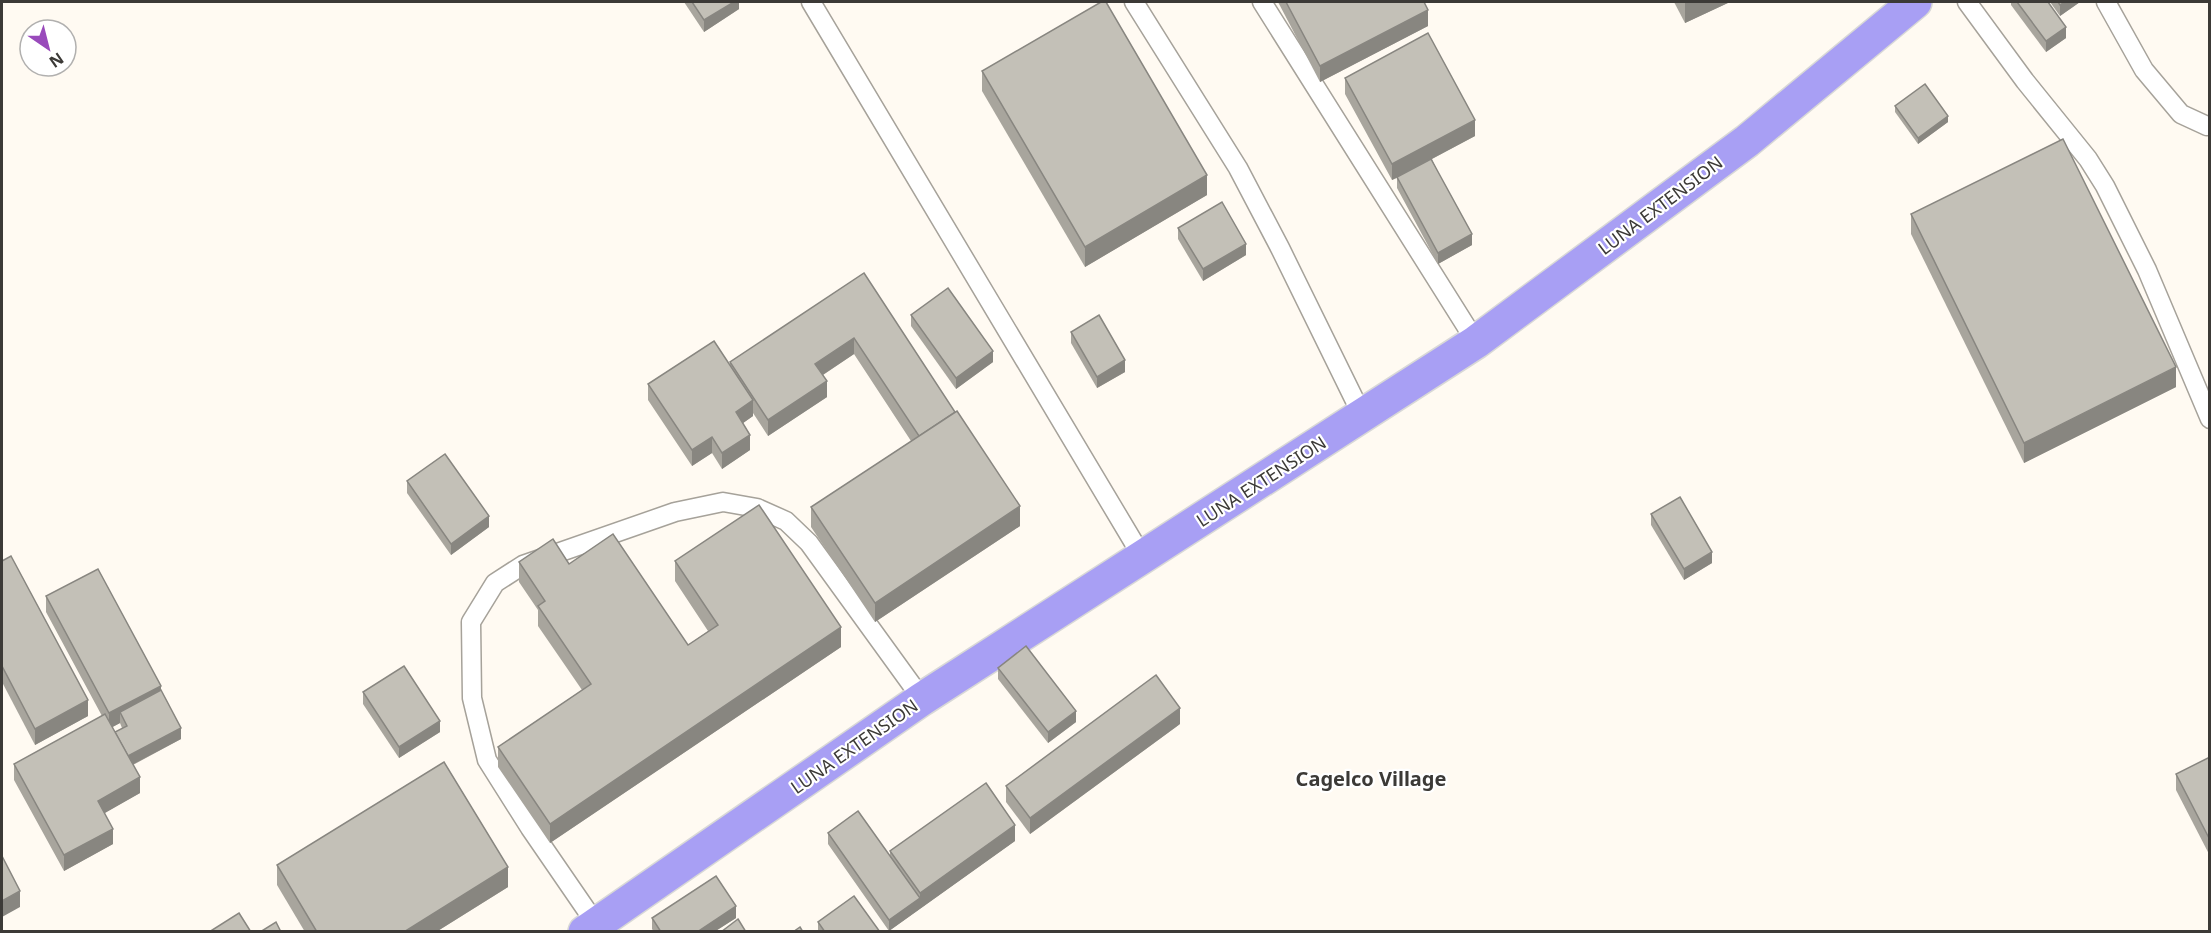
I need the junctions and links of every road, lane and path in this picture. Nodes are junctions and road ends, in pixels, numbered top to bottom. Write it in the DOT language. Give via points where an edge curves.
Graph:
graph roads {
  1 [pos="812,2"];
  2 [pos="1134,2"];
  3 [pos="1262,2"];
  4 [pos="1915,2"];
  5 [pos="1967,2"];
  6 [pos="2106,2"];
  7 [pos="2207,126"];
  8 [pos="1476,342"];
  9 [pos="1362,416"];
  10 [pos="2210,419"];
  11 [pos="1143,558"];
  12 [pos="922,699"];
  13 [pos="590,928"];
  1 -- 11 [label="lane"];
  2 -- 9 [label="lane" via="1238,168"];
  3 -- 8 [label="lane"];
  4 -- 8 [label="highway, LUNA EXTENSION" via="1747,141"];
  5 -- 10 [label="lane" via="2105,186 2147,270"];
  6 -- 7 [label="lane" via="2144,70 2181,114"];
  8 -- 9 [label="highway, LUNA EXTENSION"];
  9 -- 11 [label="highway, LUNA EXTENSION"];
  11 -- 12 [label="highway, LUNA EXTENSION"];
  12 -- 13 [label="highway, LUNA EXTENSION"];
  12 -- 13 [label="lane" via="809,543 786,521 758,508 723,502 675,512 523,565 495,583 471,622 472,698 487,760"];
}
